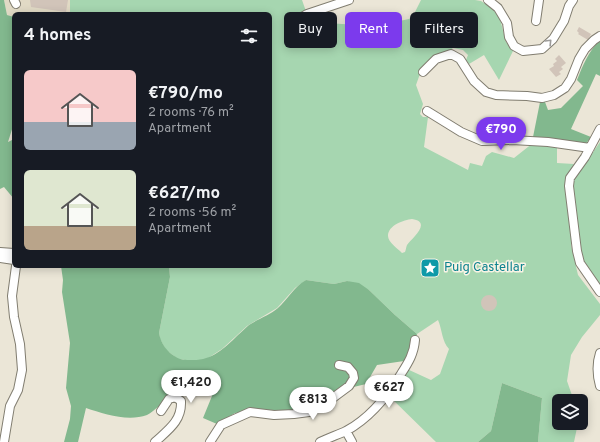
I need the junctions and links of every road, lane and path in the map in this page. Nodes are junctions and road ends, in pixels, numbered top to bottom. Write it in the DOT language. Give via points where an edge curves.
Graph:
graph roads {
  1 [pos="349,0"];
  2 [pos="488,0"];
  3 [pos="539,0"];
  4 [pos="573,0"];
  5 [pos="313,12"];
  6 [pos="536,21"];
  7 [pos="600,36"];
  8 [pos="423,72"];
  9 [pos="427,111"];
  10 [pos="600,129"];
  11 [pos="590,148"];
  12 [pos="0,252"];
  13 [pos="12,253"];
  14 [pos="0,258"];
  15 [pos="12,260"];
  16 [pos="16,268"];
  17 [pos="600,292"];
  18 [pos="415,340"];
  19 [pos="600,353"];
  20 [pos="339,365"];
  21 [pos="600,386"];
  22 [pos="160,411"];
  23 [pos="346,431"];
  24 [pos="4,442"];
  25 [pos="155,442"];
  26 [pos="210,442"];
  27 [pos="320,442"];
  28 [pos="352,442"];
  1 -- 5 [label="street"];
  2 -- 4 [label="street, one-way" via="498,8 507,23 509,37 514,46 523,51 542,49 553,39"];
  3 -- 6 [label="street"];
  7 -- 8 [label="street" via="585,49 572,79 565,88 554,95 542,98 486,92 474,81 460,59 451,54 436,59"];
  9 -- 11 [label="street" via="461,132 482,141 548,142"];
  10 -- 11 [label="street"];
  11 -- 17 [label="street" via="570,178 569,186 580,263"];
  12 -- 13 [label="street"];
  14 -- 15 [label="street"];
  16 -- 24 [label="street" via="12,296 22,370 18,390 10,406"];
  18 -- 23 [label="street" via="410,359 382,402"];
  19 -- 21 [label="street" via="597,361"];
  20 -- 26 [label="street" via="348,367 354,378 350,386 326,403 309,412 294,414 250,412 221,425"];
  22 -- 25 [label="street" via="169,399 175,397 181,401 179,417 174,425"];
  23 -- 27 [label="street"];
  23 -- 28 [label="street"];
}
